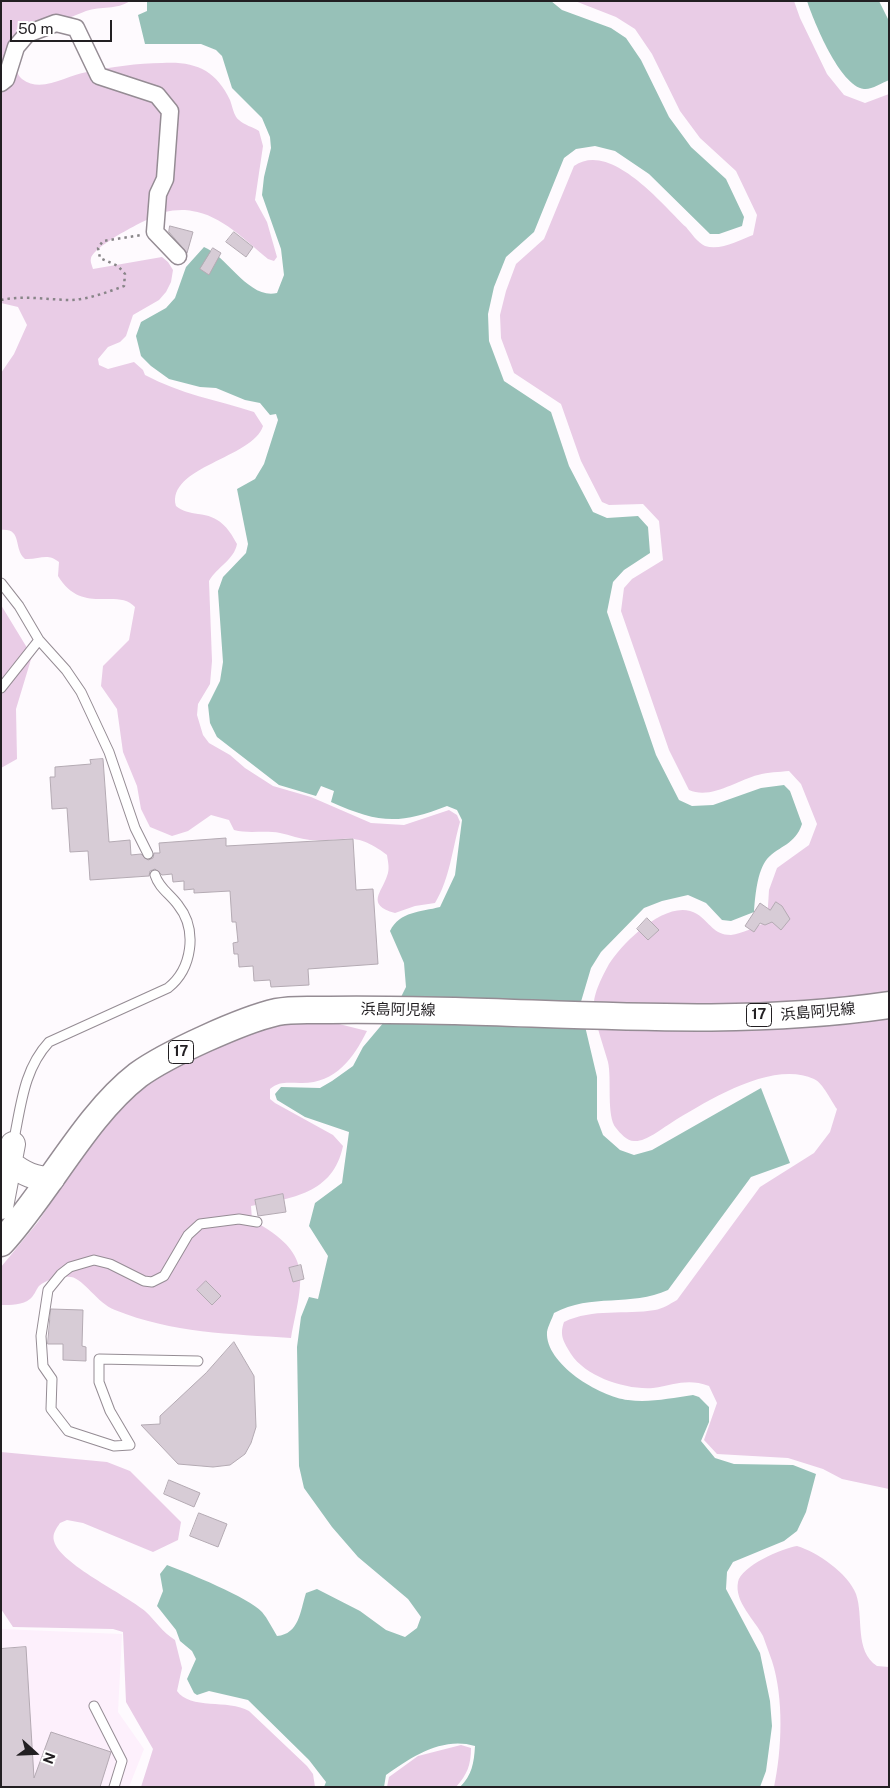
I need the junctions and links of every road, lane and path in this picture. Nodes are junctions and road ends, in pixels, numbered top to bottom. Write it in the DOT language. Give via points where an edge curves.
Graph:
graph roads {
  1 [pos="1,83"];
  2 [pos="155,232"];
  3 [pos="178,256"];
  4 [pos="1,300"];
  5 [pos="1,583"];
  6 [pos="39,640"];
  7 [pos="1,688"];
  8 [pos="148,854"];
  9 [pos="155,875"];
  10 [pos="889,1005"];
  11 [pos="11,1154"];
  12 [pos="52,1179"];
  13 [pos="1,1207"];
  14 [pos="257,1222"];
  15 [pos="1,1242"];
  16 [pos="198,1361"];
  17 [pos="94,1706"];
  18 [pos="114,1787"];
  1 -- 2 [label="street" via="6,79 16,47 27,34 56,22 76,28 99,76 157,95 170,110 165,179 158,194"];
  2 -- 3 [label="street"];
  2 -- 4 [label="path" via="103,241 98,248 100,258 118,266 126,274 124,286 74,300 18,297"];
  5 -- 6 [label="lane"];
  6 -- 7 [label="lane"];
  6 -- 8 [label="lane" via="81,692 109,752 135,828"];
  9 -- 11 [label="lane" via="158,885 180,907 188,922 189,954 182,973 168,988 49,1042 37,1055 30,1070"];
  10 -- 12 [label="main road, 浜島阿児線 / 17" via="788,1015 628,1016 357,1009 280,1011 182,1051 141,1074 104,1108"];
  11 -- 12 [label="street" via="22,1173 38,1179"];
  11 -- 13 [label="street"];
  12 -- 15 [label="main road, 浜島阿児線 / 17" via="24,1218"];
  14 -- 16 [label="lane" via="239,1220 200,1224 188,1235 164,1276 152,1282 94,1260 70,1267 48,1290 41,1336 42,1366 52,1380 51,1409 68,1431 114,1446 130,1445 110,1411 99,1382 99,1358"];
  17 -- 18 [label="lane" via="122,1761"];
}
